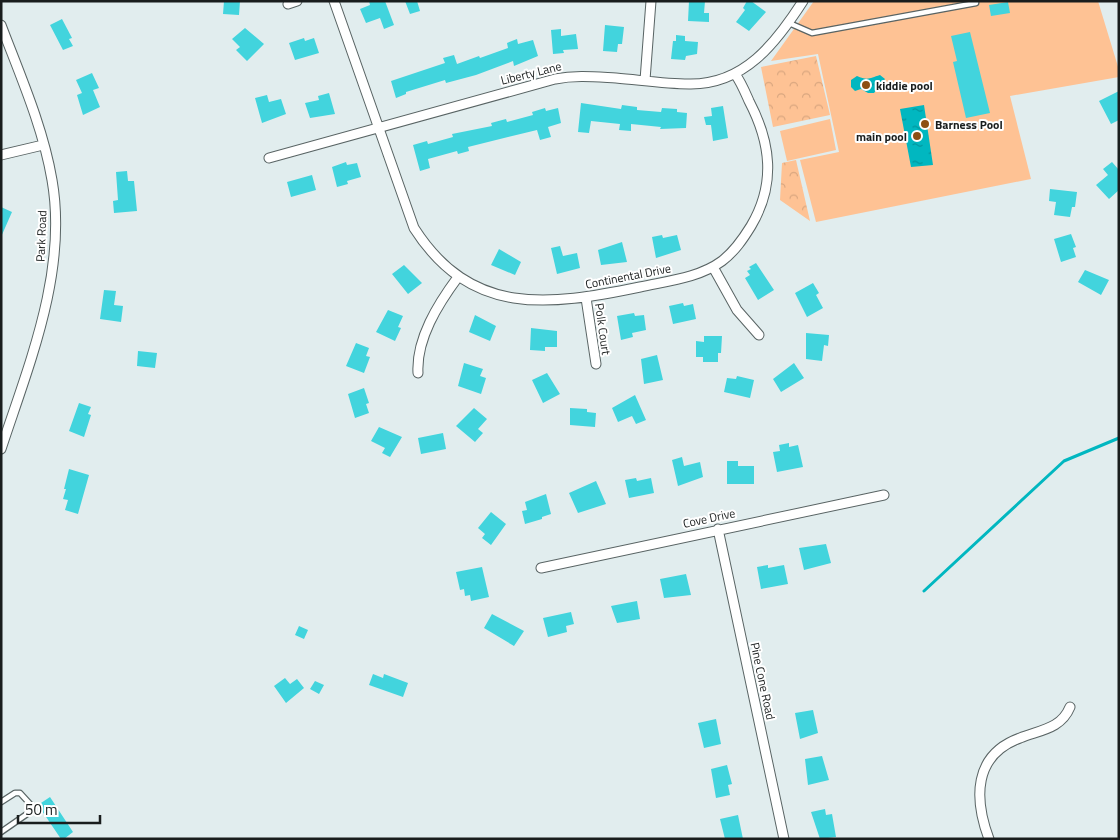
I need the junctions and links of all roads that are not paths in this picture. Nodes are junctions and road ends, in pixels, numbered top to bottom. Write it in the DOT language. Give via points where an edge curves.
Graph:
graph roads {
  1 [pos="334,1"];
  2 [pos="651,1"];
  3 [pos="803,1"];
  4 [pos="976,1"];
  5 [pos="789,23"];
  6 [pos="1,24"];
  7 [pos="735,74"];
  8 [pos="645,80"];
  9 [pos="379,128"];
  10 [pos="43,145"];
  11 [pos="1,155"];
  12 [pos="269,158"];
  13 [pos="713,267"];
  14 [pos="458,277"];
  15 [pos="586,298"];
  16 [pos="759,335"];
  17 [pos="596,364"];
  18 [pos="418,373"];
  19 [pos="1,450"];
  20 [pos="884,495"];
  21 [pos="718,529"];
  22 [pos="541,568"];
  23 [pos="1070,707"];
  24 [pos="1,802"];
  25 [pos="1,832"];
  26 [pos="784,839"];
  27 [pos="989,839"];
  1 -- 9 [label="street, Continental Drive"];
  2 -- 8 [label="street"];
  3 -- 5 [label="street, Liberty Lane"];
  4 -- 5 [label="lane" via="812,33"];
  5 -- 7 [label="street, Liberty Lane" via="771,46"];
  6 -- 10 [label="street, Park Road"];
  7 -- 8 [label="street, Liberty Lane" via="689,84"];
  7 -- 13 [label="street, Continental Drive" via="766,141 768,184 747,234"];
  8 -- 9 [label="street, Liberty Lane" via="583,76 555,79"];
  9 -- 12 [label="street, Liberty Lane"];
  9 -- 14 [label="street, Continental Drive" via="414,228 429,250"];
  10 -- 11 [label="street"];
  10 -- 19 [label="street, Park Road" via="55,198 53,268 38,332"];
  13 -- 15 [label="street, Continental Drive" via="690,276"];
  13 -- 16 [label="street" via="737,310"];
  14 -- 15 [label="street, Continental Drive" via="483,290 517,299"];
  14 -- 18 [label="street" via="438,306 427,331 419,354"];
  15 -- 17 [label="street, Polk Court"];
  20 -- 21 [label="street, Cove Drive"];
  21 -- 22 [label="street, Cove Drive"];
  21 -- 26 [label="street, Pine Cone Road"];
  23 -- 27 [label="street" via="1064,719 1052,728 1012,741 991,759 978,790 979,809"];
  24 -- 25 [label="lane" via="11,794 20,793 31,805 27,814"];
}
